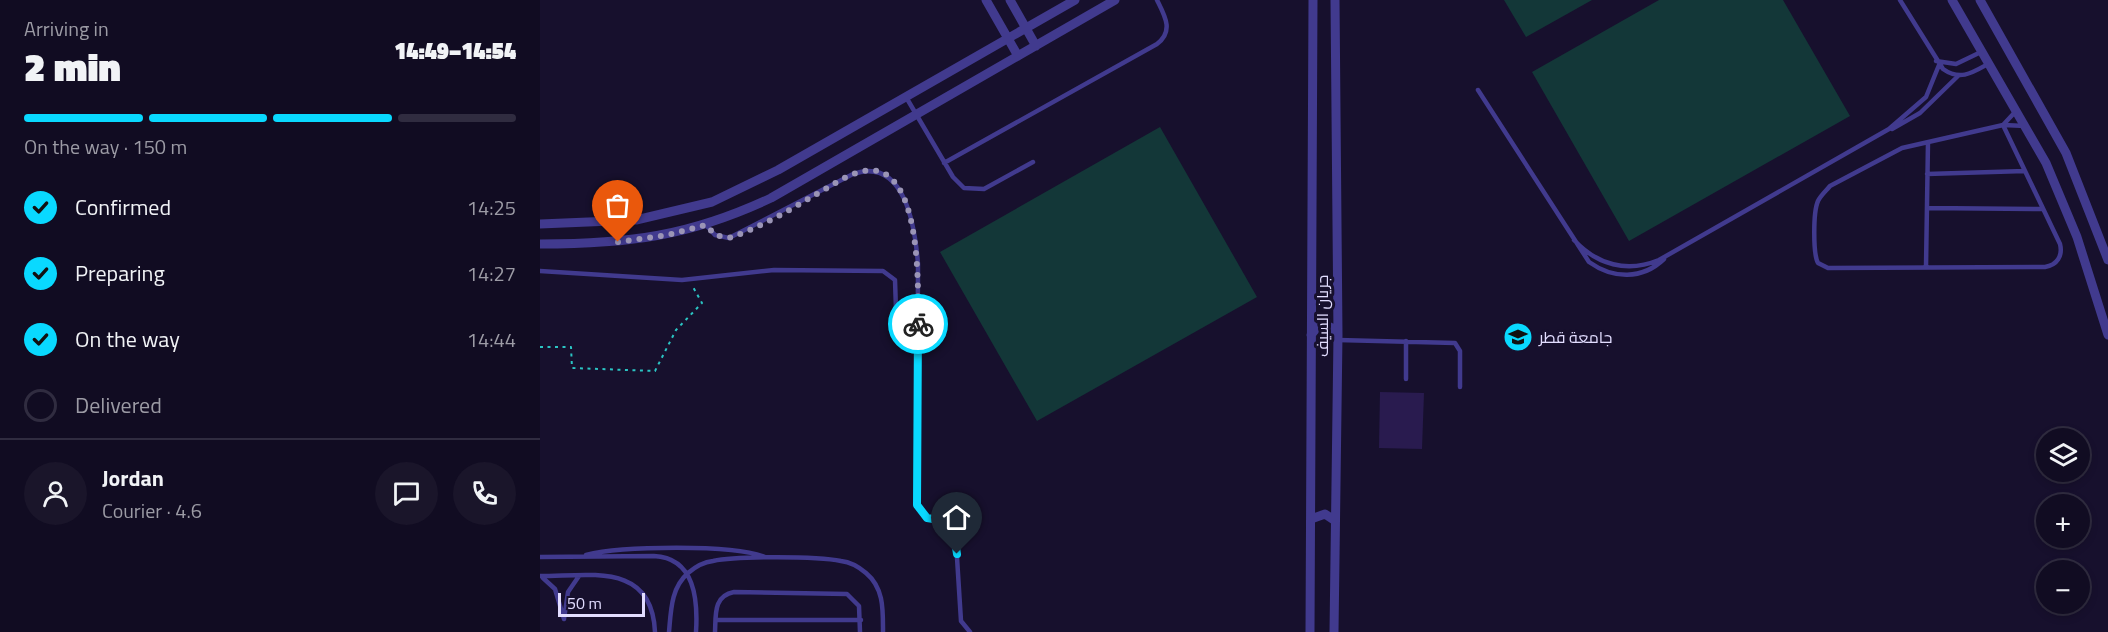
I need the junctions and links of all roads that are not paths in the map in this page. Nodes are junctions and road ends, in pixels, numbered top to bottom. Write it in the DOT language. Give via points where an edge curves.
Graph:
graph roads {
  1 [pos="986,0"];
  2 [pos="1010,0"];
  3 [pos="1075,0"];
  4 [pos="1115,0"];
  5 [pos="1157,0"];
  6 [pos="1313,0"];
  7 [pos="1335,0"];
  8 [pos="1900,0"];
  9 [pos="1952,0"];
  10 [pos="1980,0"];
  11 [pos="1026,28"];
  12 [pos="1008,39"];
  13 [pos="1036,46"];
  14 [pos="1981,52"];
  15 [pos="1018,56"];
  16 [pos="1937,63"];
  17 [pos="1988,64"];
  18 [pos="1958,76"];
  19 [pos="1478,90"];
  20 [pos="906,97"];
  21 [pos="2016,110"];
  22 [pos="916,114"];
  23 [pos="2003,125"];
  24 [pos="2026,126"];
  25 [pos="1889,129"];
  26 [pos="1928,142"];
  27 [pos="1033,162"];
  28 [pos="944,163"];
  29 [pos="2025,171"];
  30 [pos="1927,174"];
  31 [pos="1927,208"];
  32 [pos="2043,209"];
  33 [pos="686,210"];
  34 [pos="540,224"];
  35 [pos="706,225"];
  36 [pos="692,230"];
  37 [pos="1574,240"];
  38 [pos="540,244"];
  39 [pos="1668,255"];
  40 [pos="2108,260"];
  41 [pos="1926,267"];
  42 [pos="540,272"];
  43 [pos="896,310"];
  44 [pos="2108,335"];
  45 [pos="1311,336"];
  46 [pos="1338,338"];
  47 [pos="1406,341"];
  48 [pos="1406,380"];
  49 [pos="1460,387"];
  50 [pos="1311,519"];
  51 [pos="1334,520"];
  52 [pos="540,557"];
  53 [pos="578,557"];
  54 [pos="770,559"];
  55 [pos="687,574"];
  56 [pos="579,576"];
  57 [pos="540,577"];
  58 [pos="716,620"];
  59 [pos="861,620"];
  60 [pos="655,632"];
  61 [pos="669,632"];
  62 [pos="696,632"];
  63 [pos="715,632"];
  64 [pos="861,632"];
  65 [pos="883,632"];
  66 [pos="970,632"];
  67 [pos="1310,632"];
  68 [pos="1334,632"];
  1 -- 12 [label="street"];
  2 -- 11 [label="street"];
  3 -- 11 [label="street"];
  4 -- 13 [label="street"];
  5 -- 28 [label="lane" via="1168,27 1161,41"];
  6 -- 45 [label="street, جريان السيف"];
  7 -- 46 [label="street, جريان السيف"];
  8 -- 16 [label="lane"];
  9 -- 14 [label="street"];
  10 -- 40 [label="street" via="2066,153"];
  11 -- 12 [label="street"];
  11 -- 13 [label="street"];
  12 -- 15 [label="street"];
  12 -- 20 [label="street"];
  13 -- 15 [label="street"];
  14 -- 16 [label="lane" via="1956,64"];
  14 -- 17 [label="street"];
  15 -- 22 [label="street"];
  16 -- 18 [label="lane" via="1947,73"];
  16 -- 25 [label="lane" via="1926,97"];
  17 -- 18 [label="lane"];
  17 -- 21 [label="street"];
  18 -- 25 [label="lane" via="1920,113"];
  19 -- 37 [label="lane"];
  20 -- 22 [label="lane"];
  20 -- 33 [label="street" via="743,188"];
  21 -- 23 [label="lane"];
  21 -- 24 [label="street"];
  22 -- 28 [label="lane"];
  22 -- 35 [label="street" via="771,198"];
  23 -- 24 [label="lane"];
  23 -- 26 [label="lane"];
  23 -- 29 [label="lane"];
  24 -- 44 [label="street" via="2077,237"];
  25 -- 39 [label="lane"];
  26 -- 30 [label="lane"];
  26 -- 41 [label="lane" via="1882,157 1826,190 1816,207 1815,255 1818,263 1828,268"];
  27 -- 28 [label="lane" via="974,191 959,185"];
  29 -- 30 [label="lane"];
  29 -- 32 [label="lane"];
  30 -- 31 [label="lane"];
  31 -- 32 [label="lane"];
  31 -- 41 [label="lane"];
  32 -- 41 [label="lane" via="2061,249 2058,260 2050,266"];
  33 -- 34 [label="street" via="636,220"];
  33 -- 36 [label="street"];
  35 -- 36 [label="street"];
  35 -- 66 [label="lane" via="724,239 735,236 853,174 869,170 885,174 899,191 913,224 918,264 917,505 927,518 946,520 954,526 961,621"];
  36 -- 38 [label="street" via="614,243"];
  37 -- 39 [label="lane" via="1598,260 1618,266 1649,264"];
  37 -- 39 [label="lane" via="1589,262 1612,274 1630,276 1647,271"];
  42 -- 43 [label="lane" via="689,280 774,270 883,271 893,276 897,284"];
  45 -- 46 [label="street" via="1323,325 1333,328"];
  45 -- 50 [label="street, جريان السيف"];
  46 -- 47 [label="lane"];
  46 -- 51 [label="street, جريان السيف"];
  47 -- 48 [label="lane"];
  47 -- 49 [label="lane" via="1457,345"];
  50 -- 51 [label="street" via="1325,514"];
  50 -- 67 [label="street, جريان السيف"];
  51 -- 68 [label="street, جريان السيف"];
  52 -- 53 [label="lane"];
  53 -- 54 [label="lane" via="613,550 727,549"];
  53 -- 55 [label="lane" via="662,557 676,562"];
  54 -- 55 [label="lane" via="710,561"];
  54 -- 65 [label="lane" via="832,560 858,567 872,579 880,594"];
  55 -- 61 [label="lane" via="673,596"];
  55 -- 62 [label="lane" via="697,598"];
  56 -- 57 [label="lane"];
  56 -- 57 [label="lane" via="568,592 564,620 555,588"];
  56 -- 60 [label="lane" via="613,576 635,585 651,604"];
  58 -- 59 [label="lane"];
  58 -- 59 [label="lane" via="716,606 725,595 772,592 847,594 859,606"];
  58 -- 63 [label="lane"];
  59 -- 64 [label="lane"];
}
